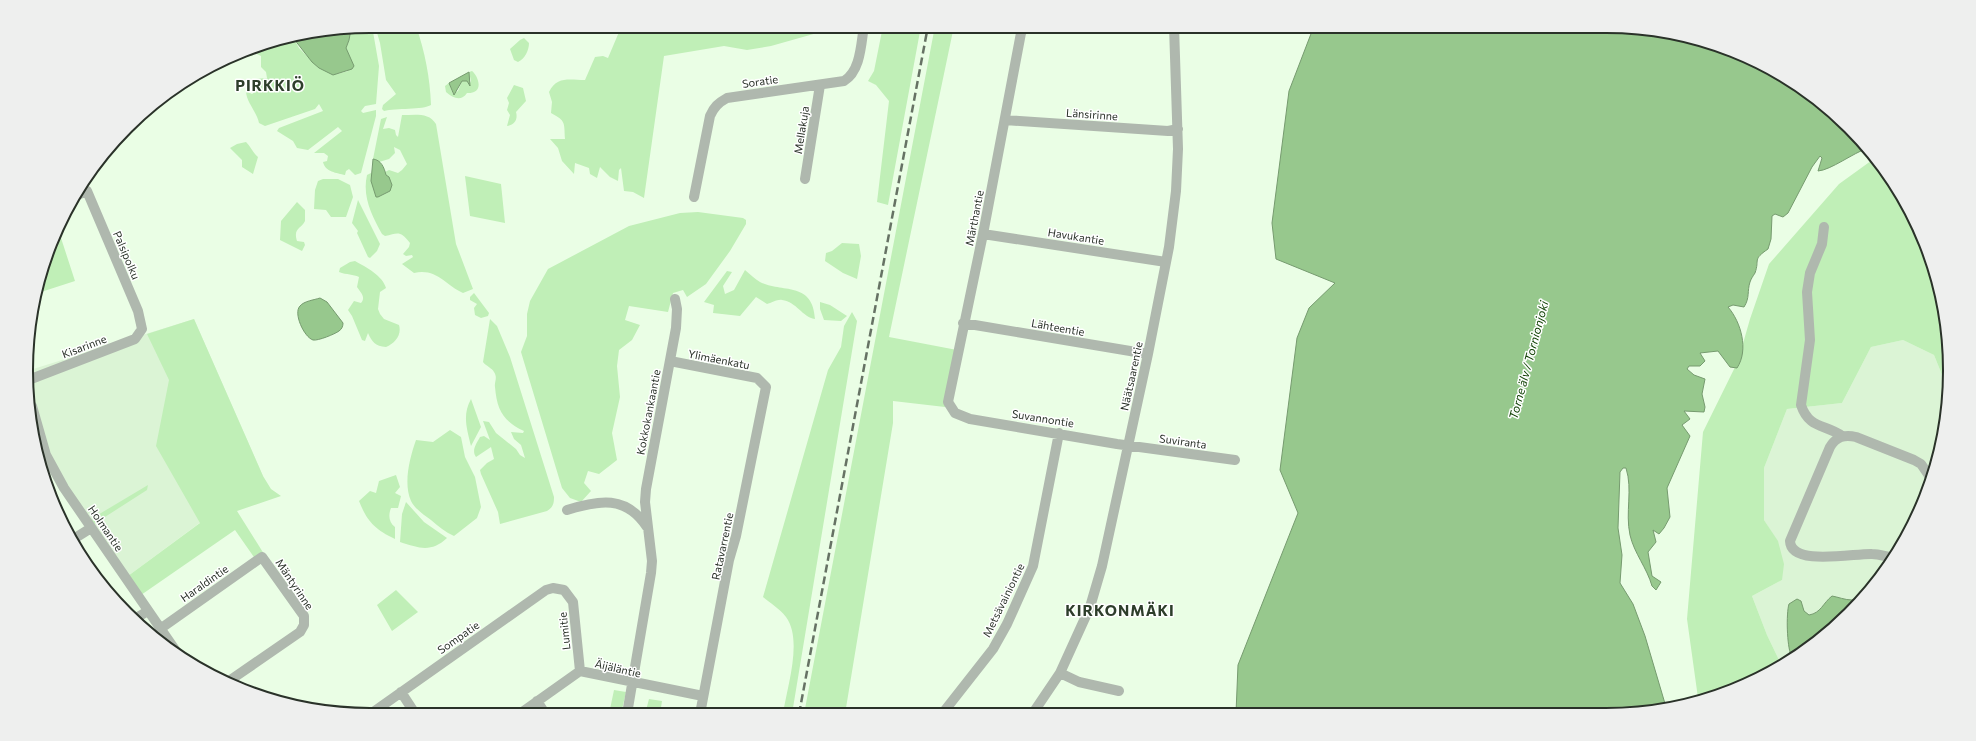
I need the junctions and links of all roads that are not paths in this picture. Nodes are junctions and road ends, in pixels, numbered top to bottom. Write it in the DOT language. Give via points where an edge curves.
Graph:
graph roads {
  1 [pos="862,33"];
  2 [pos="1022,33"];
  3 [pos="1174,33"];
  4 [pos="820,85"];
  5 [pos="1005,120"];
  6 [pos="1178,129"];
  7 [pos="805,179"];
  8 [pos="84,192"];
  9 [pos="694,197"];
  10 [pos="1824,227"];
  11 [pos="983,234"];
  12 [pos="1166,262"];
  13 [pos="675,299"];
  14 [pos="963,323"];
  15 [pos="142,329"];
  16 [pos="1148,354"];
  17 [pos="670,361"];
  18 [pos="33,378"];
  19 [pos="763,383"];
  20 [pos="955,413"];
  21 [pos="1059,433"];
  22 [pos="1842,436"];
  23 [pos="1128,445"];
  24 [pos="1235,460"];
  25 [pos="47,463"];
  26 [pos="1927,472"];
  27 [pos="567,510"];
  28 [pos="90,528"];
  29 [pos="648,529"];
  30 [pos="77,537"];
  31 [pos="262,557"];
  32 [pos="1887,557"];
  33 [pos="564,590"];
  34 [pos="148,610"];
  35 [pos="139,616"];
  36 [pos="160,629"];
  37 [pos="168,640"];
  38 [pos="580,671"];
  39 [pos="1060,673"];
  40 [pos="233,678"];
  41 [pos="633,683"];
  42 [pos="401,692"];
  43 [pos="1119,692"];
  44 [pos="703,696"];
  45 [pos="537,701"];
  46 [pos="378,708"];
  47 [pos="411,708"];
  48 [pos="528,708"];
  49 [pos="542,708"];
  50 [pos="628,708"];
  51 [pos="701,708"];
  52 [pos="947,708"];
  53 [pos="1037,708"];
  1 -- 4 [label="street, Soratie" via="853,73 844,81"];
  2 -- 5 [label="street, Märthantie"];
  3 -- 6 [label="street, Näätsaarentie"];
  4 -- 7 [label="street, Mellakuja"];
  4 -- 9 [label="street, Soratie" via="727,98 720,102 710,116"];
  5 -- 6 [label="street, Länsirinne" via="1168,131"];
  5 -- 11 [label="street, Märthantie"];
  6 -- 12 [label="street, Näätsaarentie" via="1176,191"];
  8 -- 15 [label="street, Palsipolku" via="87,191 138,311"];
  10 -- 22 [label="street" via="1822,244 1810,273 1810,340 1801,405 1810,421"];
  11 -- 12 [label="street, Havukantie"];
  11 -- 14 [label="street, Märthantie"];
  12 -- 16 [label="street, Näätsaarentie"];
  13 -- 17 [label="street, Kokkokankaantie" via="678,309"];
  14 -- 16 [label="street, Lähteentie"];
  14 -- 20 [label="street, Märthantie" via="948,402"];
  15 -- 18 [label="street, Kisarinne" via="135,339"];
  16 -- 23 [label="street, Näätsaarentie"];
  17 -- 19 [label="street, Ylimäenkatu" via="757,378"];
  17 -- 29 [label="street, Kokkokankaantie" via="646,489"];
  19 -- 44 [label="street, Ratavarrentie" via="766,392 729,560"];
  20 -- 21 [label="street, Suvannontie" via="970,419"];
  21 -- 23 [label="street, Suvannontie"];
  21 -- 52 [label="street, Metsävainiontie" via="1033,566 1018,602 993,648"];
  22 -- 26 [label="street" via="1856,437 1914,460 1922,464"];
  22 -- 32 [label="street" via="1832,442 1790,546 1811,556 1874,554"];
  23 -- 24 [label="street, Suviranta"];
  23 -- 39 [label="street, Näätsaarentie" via="1102,566 1090,607"];
  25 -- 28 [label="street, Holmantie"];
  27 -- 29 [label="street" via="591,502 615,502 636,514"];
  28 -- 30 [label="street"];
  28 -- 34 [label="street, Holmantie"];
  29 -- 41 [label="street, Kokkokankaantie" via="651,573"];
  31 -- 36 [label="street, Haraldintie"];
  31 -- 40 [label="street, Mäntyrinne" via="304,616 304,624 300,632"];
  33 -- 38 [label="street, Lumitie" via="573,602"];
  33 -- 42 [label="street, Sompatie" via="546,590"];
  34 -- 35 [label="street"];
  34 -- 36 [label="street, Holmantie"];
  36 -- 37 [label="street, Holmantie"];
  38 -- 41 [label="street, Äijäläntie"];
  38 -- 45 [label="street, Äijäläntie"];
  39 -- 43 [label="street" via="1080,682"];
  39 -- 53 [label="street, Näätsaarentie"];
  41 -- 44 [label="street, Äijäläntie"];
  41 -- 50 [label="street, Kokkokankaantie"];
  42 -- 46 [label="street, Sompatie"];
  42 -- 47 [label="street"];
  44 -- 51 [label="street, Ratavarrentie"];
  45 -- 48 [label="street, Äijäläntie"];
  45 -- 49 [label="street"];
}
